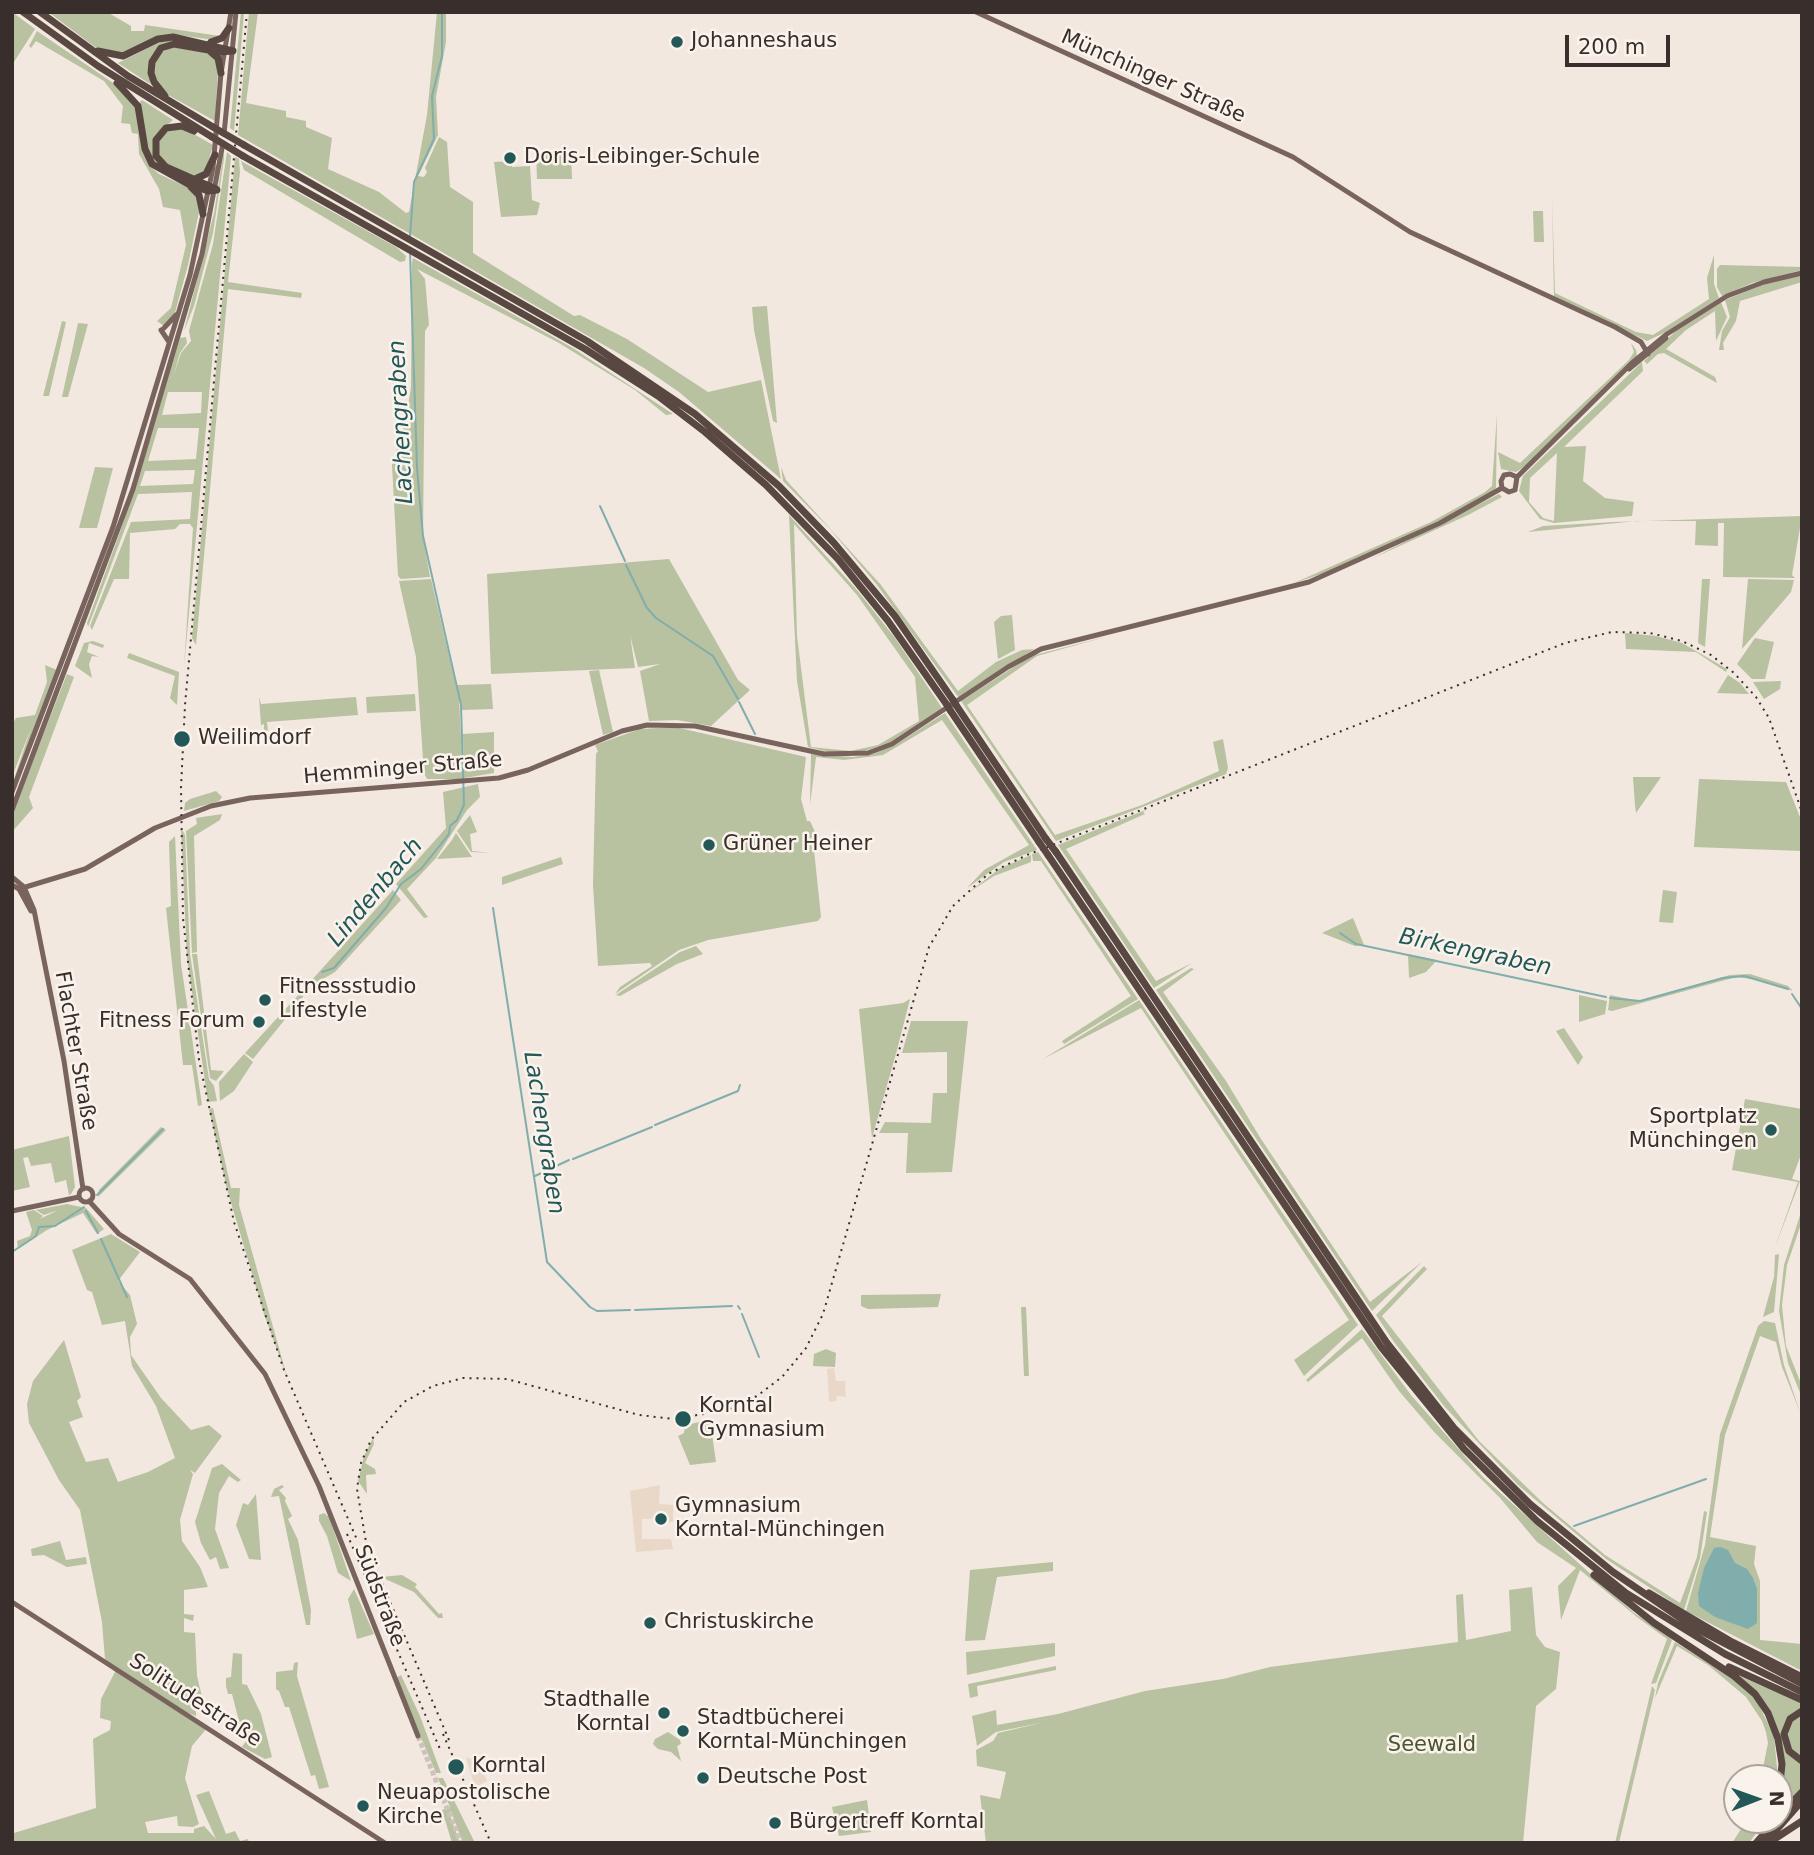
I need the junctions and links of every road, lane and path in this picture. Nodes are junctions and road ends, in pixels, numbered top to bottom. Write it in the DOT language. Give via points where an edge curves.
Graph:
graph roads {
  1 [pos="23,12"];
  2 [pos="40,12"];
  3 [pos="231,12"];
  4 [pos="236,12"];
  5 [pos="976,12"];
  6 [pos="229,27"];
  7 [pos="205,46"];
  8 [pos="227,50"];
  9 [pos="93,52"];
  10 [pos="221,73"];
  11 [pos="114,76"];
  12 [pos="173,104"];
  13 [pos="212,139"];
  14 [pos="215,155"];
  15 [pos="190,182"];
  16 [pos="211,189"];
  17 [pos="203,214"];
  18 [pos="1802,273"];
  19 [pos="178,313"];
  20 [pos="1676,328"];
  21 [pos="1632,337"];
  22 [pos="1661,338"];
  23 [pos="1641,342"];
  24 [pos="169,345"];
  25 [pos="1646,352"];
  26 [pos="1517,477"];
  27 [pos="1502,488"];
  28 [pos="951,705"];
  29 [pos="12,792"];
  30 [pos="12,810"];
  31 [pos="1052,853"];
  32 [pos="12,877"];
  33 [pos="12,885"];
  34 [pos="22,888"];
  35 [pos="83,1189"];
  36 [pos="79,1197"];
  37 [pos="89,1201"];
  38 [pos="12,1211"];
  39 [pos="1562,1543"];
  40 [pos="12,1602"];
  41 [pos="1682,1620"];
  42 [pos="1703,1655"];
  43 [pos="1802,1676"];
  44 [pos="1802,1684"];
  45 [pos="1802,1692"];
  46 [pos="1802,1700"];
  47 [pos="1802,1711"];
  48 [pos="418,1736"];
  49 [pos="1802,1760"];
  50 [pos="1780,1764"];
  51 [pos="1802,1801"];
  52 [pos="1802,1821"];
  53 [pos="1762,1842"];
  54 [pos="385,1843"];
  1 -- 11 [label="highway"];
  2 -- 9 [label="highway"];
  3 -- 6 [label="main road"];
  4 -- 8 [label="main road"];
  5 -- 21 [label="main road, Münchinger Straße" via="1317,170 1433,244"];
  6 -- 7 [label="highway"];
  6 -- 8 [label="main road"];
  7 -- 8 [label="highway"];
  7 -- 9 [label="highway" via="168,37 122,56"];
  7 -- 10 [label="highway" via="218,58"];
  7 -- 12 [label="highway" via="174,44 161,48 152,62 153,82"];
  8 -- 10 [label="main road"];
  8 -- 16 [label="main road"];
  9 -- 12 [label="highway"];
  10 -- 14 [label="main road"];
  11 -- 13 [label="highway"];
  11 -- 15 [label="highway" via="138,106 150,161 160,171"];
  12 -- 28 [label="highway, bridge" via="639,373 715,430 779,486 876,591"];
  13 -- 15 [label="highway" via="176,126 166,128 156,139 161,163"];
  13 -- 28 [label="highway, bridge" via="585,349 720,444 793,512 875,604"];
  14 -- 15 [label="highway" via="206,174"];
  14 -- 16 [label="main road"];
  15 -- 16 [label="highway"];
  15 -- 17 [label="highway"];
  16 -- 17 [label="main road"];
  16 -- 30 [label="main road" via="202,254 127,508"];
  17 -- 19 [label="main road"];
  18 -- 20 [label="main road" via="1739,291"];
  19 -- 24 [label="main road"];
  19 -- 24 [label="main road" via="163,329"];
  20 -- 22 [label="main road"];
  20 -- 25 [label="main road"];
  21 -- 23 [label="main road, Münchinger Straße"];
  21 -- 25 [label="main road"];
  22 -- 23 [label="main road"];
  22 -- 25 [label="main road"];
  23 -- 25 [label="main road"];
  24 -- 29 [label="main road" via="113,527"];
  25 -- 26 [label="main road"];
  26 -- 27 [label="main road" via="1515,490"];
  26 -- 27 [label="main road" via="1504,475"];
  27 -- 28 [label="main road, Hemminger Straße" via="1440,523 1309,582 1036,651"];
  28 -- 31 [label="highway, bridge"];
  28 -- 34 [label="main road, Hemminger Straße" via="892,744 859,755 824,754 695,726 656,724 622,731 519,773 459,783 219,804 155,828 85,869"];
  31 -- 39 [label="highway" via="1138,991 1395,1366 1464,1449"];
  31 -- 41 [label="highway" via="1419,1385 1509,1485 1613,1572"];
  32 -- 34 [label="main road, Flachter Straße"];
  33 -- 34 [label="main road"];
  34 -- 35 [label="main road, Flachter Straße" via="35,920 64,1061"];
  35 -- 36 [label="main road"];
  35 -- 37 [label="main road, Flachter Straße" via="92,1192"];
  36 -- 37 [label="main road"];
  36 -- 38 [label="main road"];
  37 -- 48 [label="main road, Südstraße" via="119,1234 174,1267 198,1288 265,1374 310,1467"];
  39 -- 41 [label="highway" via="1626,1593"];
  39 -- 42 [label="highway" via="1592,1573"];
  40 -- 54 [label="main road, Solitudestraße"];
  41 -- 43 [label="highway"];
  41 -- 44 [label="highway"];
  41 -- 45 [label="highway" via="1747,1666"];
  42 -- 46 [label="highway"];
  42 -- 50 [label="highway" via="1745,1684 1768,1713"];
  47 -- 49 [label="highway" via="1790,1719 1784,1734 1789,1751"];
  51 -- 53 [label="highway"];
  52 -- 53 [label="highway"];
}
